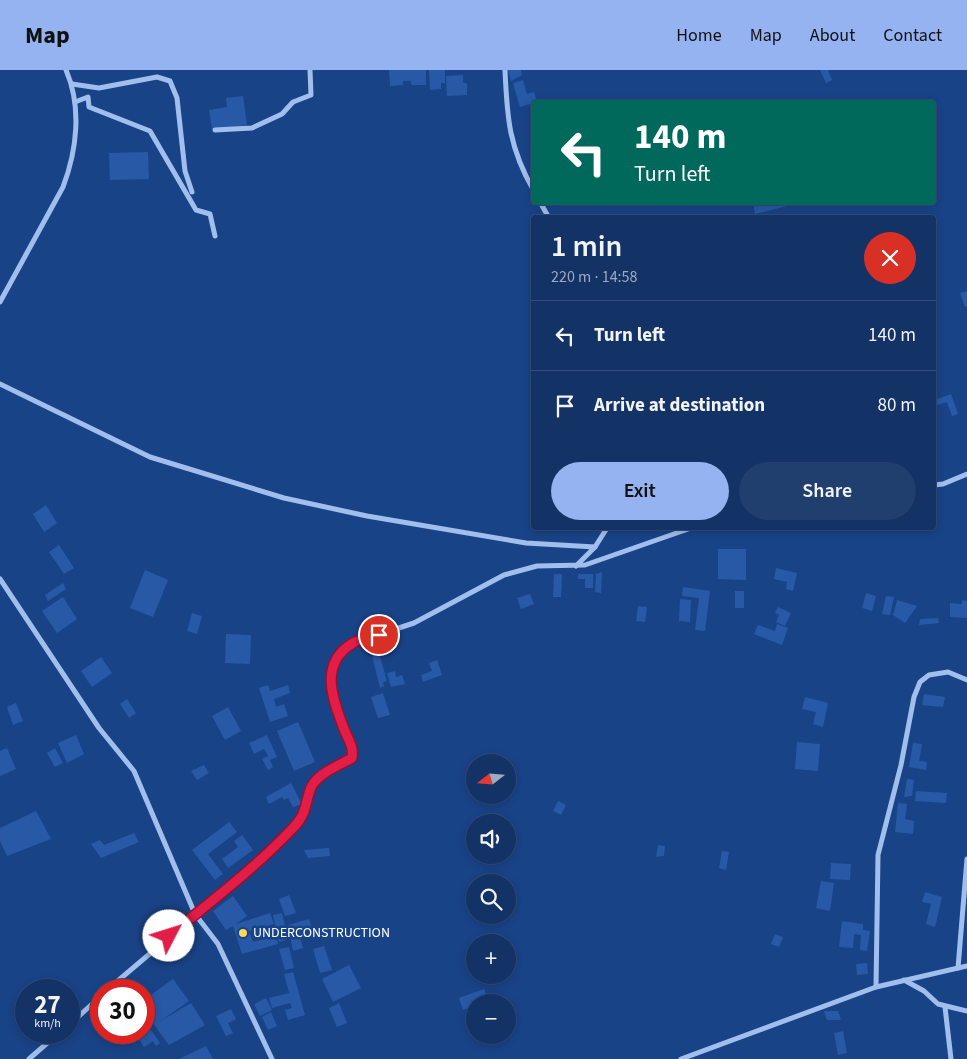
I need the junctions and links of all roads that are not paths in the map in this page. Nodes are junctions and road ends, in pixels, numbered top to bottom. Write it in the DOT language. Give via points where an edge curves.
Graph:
graph roads {
  1 [pos="66,70"];
  2 [pos="310,70"];
  3 [pos="505,70"];
  4 [pos="72,84"];
  5 [pos="75,102"];
  6 [pos="215,130"];
  7 [pos="531,186"];
  8 [pos="192,192"];
  9 [pos="216,236"];
  10 [pos="0,302"];
  11 [pos="0,384"];
  12 [pos="967,474"];
  13 [pos="936,484"];
  14 [pos="606,530"];
  15 [pos="685,530"];
  16 [pos="595,548"];
  17 [pos="576,566"];
  18 [pos="0,579"];
  19 [pos="967,680"];
  20 [pos="967,859"];
  21 [pos="195,914"];
  22 [pos="967,966"];
  23 [pos="958,968"];
  24 [pos="120,979"];
  25 [pos="903,980"];
  26 [pos="876,986"];
  27 [pos="90,1006"];
  28 [pos="945,1007"];
  29 [pos="967,1011"];
  30 [pos="80,1015"];
  31 [pos="47,1044"];
  32 [pos="30,1059"];
  33 [pos="272,1059"];
  34 [pos="680,1059"];
  35 [pos="951,1059"];
  1 -- 4 [label="street"];
  2 -- 6 [label="street" via="308,98 294,102 282,114 252,128"];
  3 -- 7 [label="street" via="510,134"];
  4 -- 5 [label="street"];
  4 -- 8 [label="street" via="99,88 157,77 170,81 177,98 185,171"];
  5 -- 9 [label="street" via="88,97 89,107 150,131 196,210 210,214"];
  5 -- 10 [label="street" via="74,146 69,171"];
  11 -- 16 [label="street" via="150,457 284,498 367,516 526,543"];
  12 -- 13 [label="street"];
  14 -- 16 [label="street"];
  15 -- 17 [label="street"];
  16 -- 17 [label="street"];
  17 -- 21 [label="street" via="537,566 504,575 414,623 353,643 333,660 329,678 343,727 354,750 352,758 316,781 310,788 307,808 292,830"];
  18 -- 21 [label="street" via="55,666 99,728 131,765"];
  19 -- 26 [label="street" via="948,672 929,676 920,682 914,697 878,855"];
  20 -- 23 [label="street"];
  21 -- 24 [label="street"];
  21 -- 33 [label="street" via="218,944"];
  22 -- 23 [label="street"];
  23 -- 25 [label="street"];
  25 -- 26 [label="street"];
  25 -- 28 [label="street"];
  26 -- 34 [label="street"];
  27 -- 30 [label="street"];
  28 -- 29 [label="street"];
  28 -- 35 [label="street"];
  31 -- 32 [label="street"];
}
